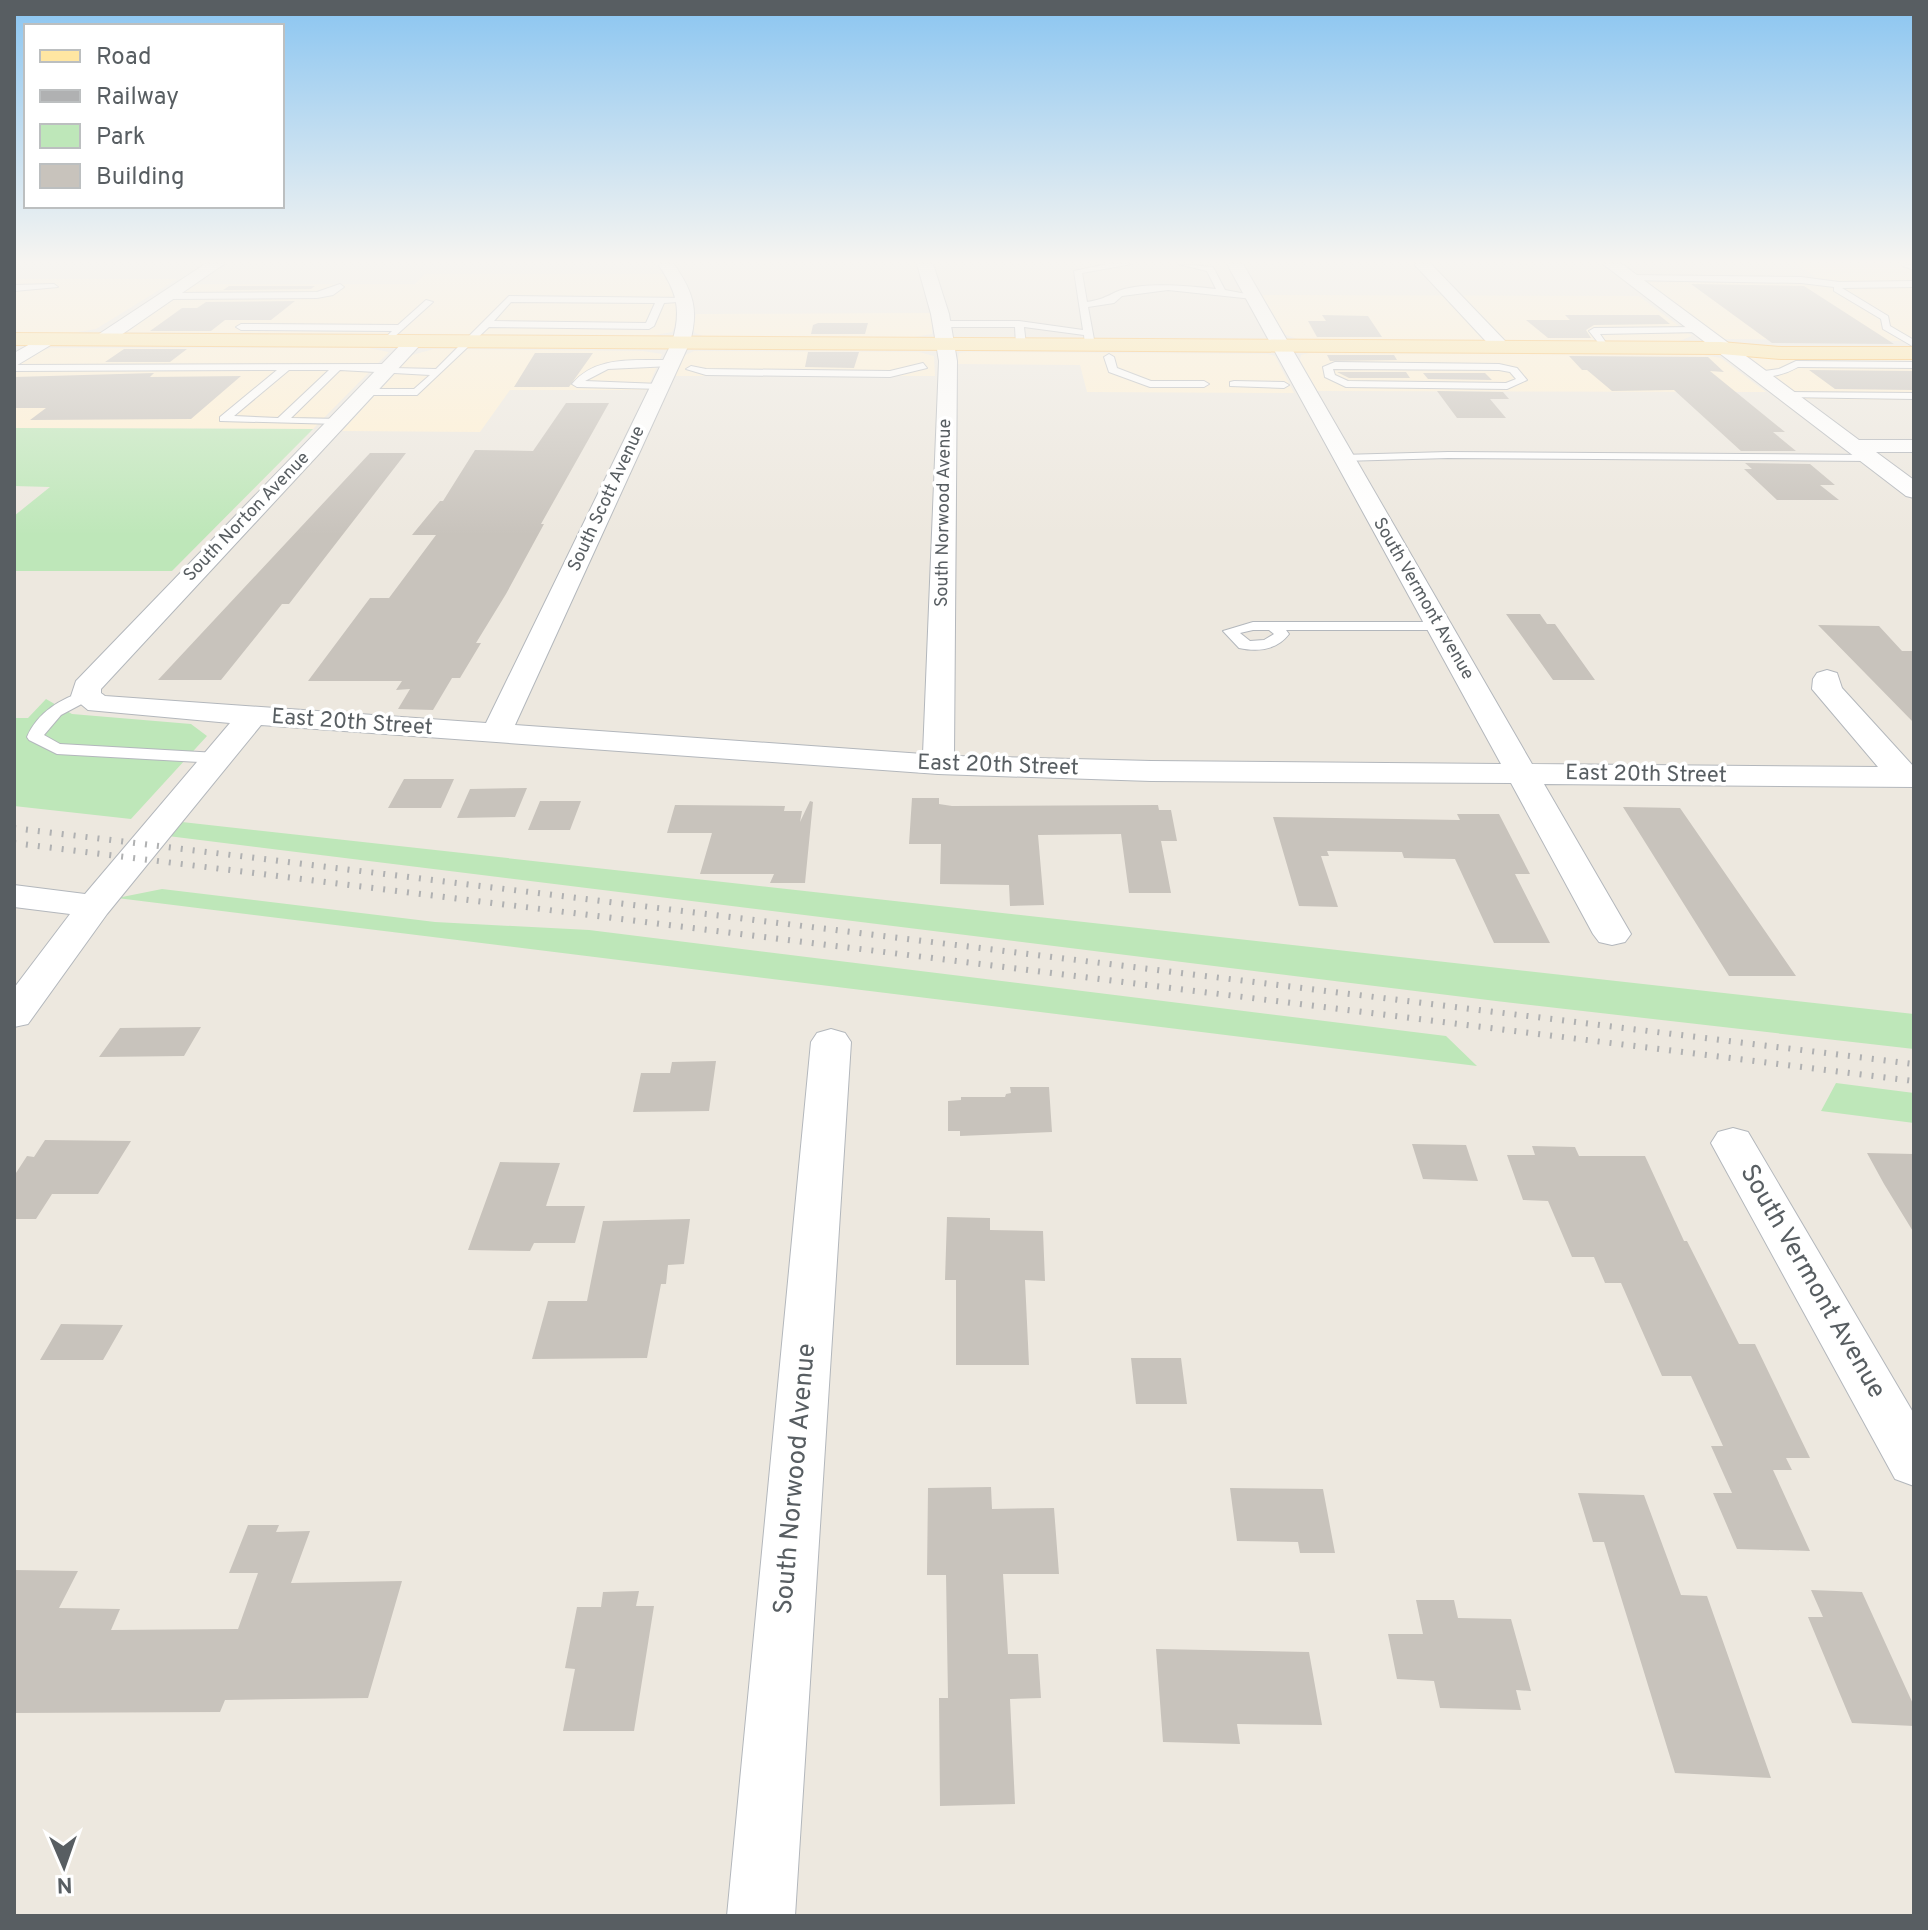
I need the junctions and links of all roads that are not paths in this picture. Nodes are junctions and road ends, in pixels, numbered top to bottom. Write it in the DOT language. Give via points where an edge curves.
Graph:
graph roads {
  1 [pos="394,354"];
  2 [pos="458,354"];
  3 [pos="633,354"];
  4 [pos="682,354"];
  5 [pos="724,354"];
  6 [pos="946,354"];
  7 [pos="1285,354"];
  8 [pos="1729,354"];
  9 [pos="1856,354"];
  10 [pos="1109,357"];
  11 [pos="681,358"];
  12 [pos="1335,365"];
  13 [pos="923,366"];
  14 [pos="287,367"];
  15 [pos="338,367"];
  16 [pos="14,368"];
  17 [pos="388,369"];
  18 [pos="1782,371"];
  19 [pos="439,372"];
  20 [pos="1755,373"];
  21 [pos="1204,384"];
  22 [pos="1234,384"];
  23 [pos="1284,385"];
  24 [pos="660,387"];
  25 [pos="365,392"];
  26 [pos="1785,395"];
  27 [pos="1833,395"];
  28 [pos="1914,396"];
  29 [pos="281,421"];
  30 [pos="339,421"];
  31 [pos="1914,446"];
  32 [pos="1863,452"];
  33 [pos="1342,458"];
  34 [pos="1914,491"];
  35 [pos="1439,626"];
  36 [pos="1274,627"];
  37 [pos="1827,679"];
  38 [pos="86,696"];
  39 [pos="252,716"];
  40 [pos="496,734"];
  41 [pos="217,758"];
  42 [pos="938,765"];
  43 [pos="1523,774"];
  44 [pos="1908,777"];
  45 [pos="14,896"];
  46 [pos="94,906"];
  47 [pos="1612,934"];
  48 [pos="14,1015"];
  49 [pos="831,1042"];
  50 [pos="1733,1143"];
  51 [pos="1914,1463"];
  52 [pos="761,1916"];
  1 -- 17 [label="street, South Norton Avenue"];
  2 -- 19 [label="lane"];
  3 -- 11 [label="main road"];
  4 -- 11 [label="street, South Scott Avenue"];
  5 -- 11 [label="main road"];
  6 -- 42 [label="street, South Norwood Avenue"];
  7 -- 33 [label="street, South Vermont Avenue"];
  8 -- 20 [label="street"];
  9 -- 18 [label="lane"];
  10 -- 21 [label="lane" via="1113,370 1150,384"];
  11 -- 13 [label="lane" via="706,372 890,374"];
  11 -- 24 [label="street, South Scott Avenue"];
  11 -- 24 [label="lane" via="619,364 586,373 577,384"];
  12 -- 12 [label="lane" via="1328,367 1330,377 1346,384 1507,386 1522,380 1513,370 1499,367"];
  14 -- 15 [label="lane"];
  14 -- 16 [label="lane"];
  14 -- 29 [label="lane" via="224,419"];
  15 -- 17 [label="lane"];
  15 -- 29 [label="lane"];
  17 -- 19 [label="lane"];
  17 -- 25 [label="street, South Norton Avenue"];
  18 -- 20 [label="lane"];
  18 -- 27 [label="lane"];
  19 -- 25 [label="lane" via="417,392"];
  20 -- 26 [label="street"];
  22 -- 23 [label="lane"];
  24 -- 40 [label="street, South Scott Avenue"];
  25 -- 30 [label="street, South Norton Avenue"];
  26 -- 27 [label="lane"];
  26 -- 32 [label="street"];
  27 -- 28 [label="lane"];
  29 -- 30 [label="lane"];
  30 -- 38 [label="street, South Norton Avenue" via="86,687"];
  31 -- 32 [label="street"];
  32 -- 33 [label="lane"];
  32 -- 34 [label="street"];
  33 -- 35 [label="street, South Vermont Avenue"];
  35 -- 36 [label="lane"];
  35 -- 43 [label="street, South Vermont Avenue"];
  37 -- 44 [label="street" via="1827,689"];
  38 -- 39 [label="street, East 20th Street" via="98,704"];
  38 -- 41 [label="lane" via="48,718 35,737 57,749"];
  39 -- 40 [label="street, East 20th Street"];
  39 -- 41 [label="street"];
  40 -- 42 [label="street, East 20th Street"];
  41 -- 46 [label="street"];
  42 -- 43 [label="street, East 20th Street"];
  43 -- 44 [label="street, East 20th Street"];
  43 -- 47 [label="street, South Vermont Avenue"];
  45 -- 46 [label="street"];
  46 -- 48 [label="street"];
  49 -- 52 [label="street, South Norwood Avenue"];
  50 -- 51 [label="street, South Vermont Avenue"];
}
